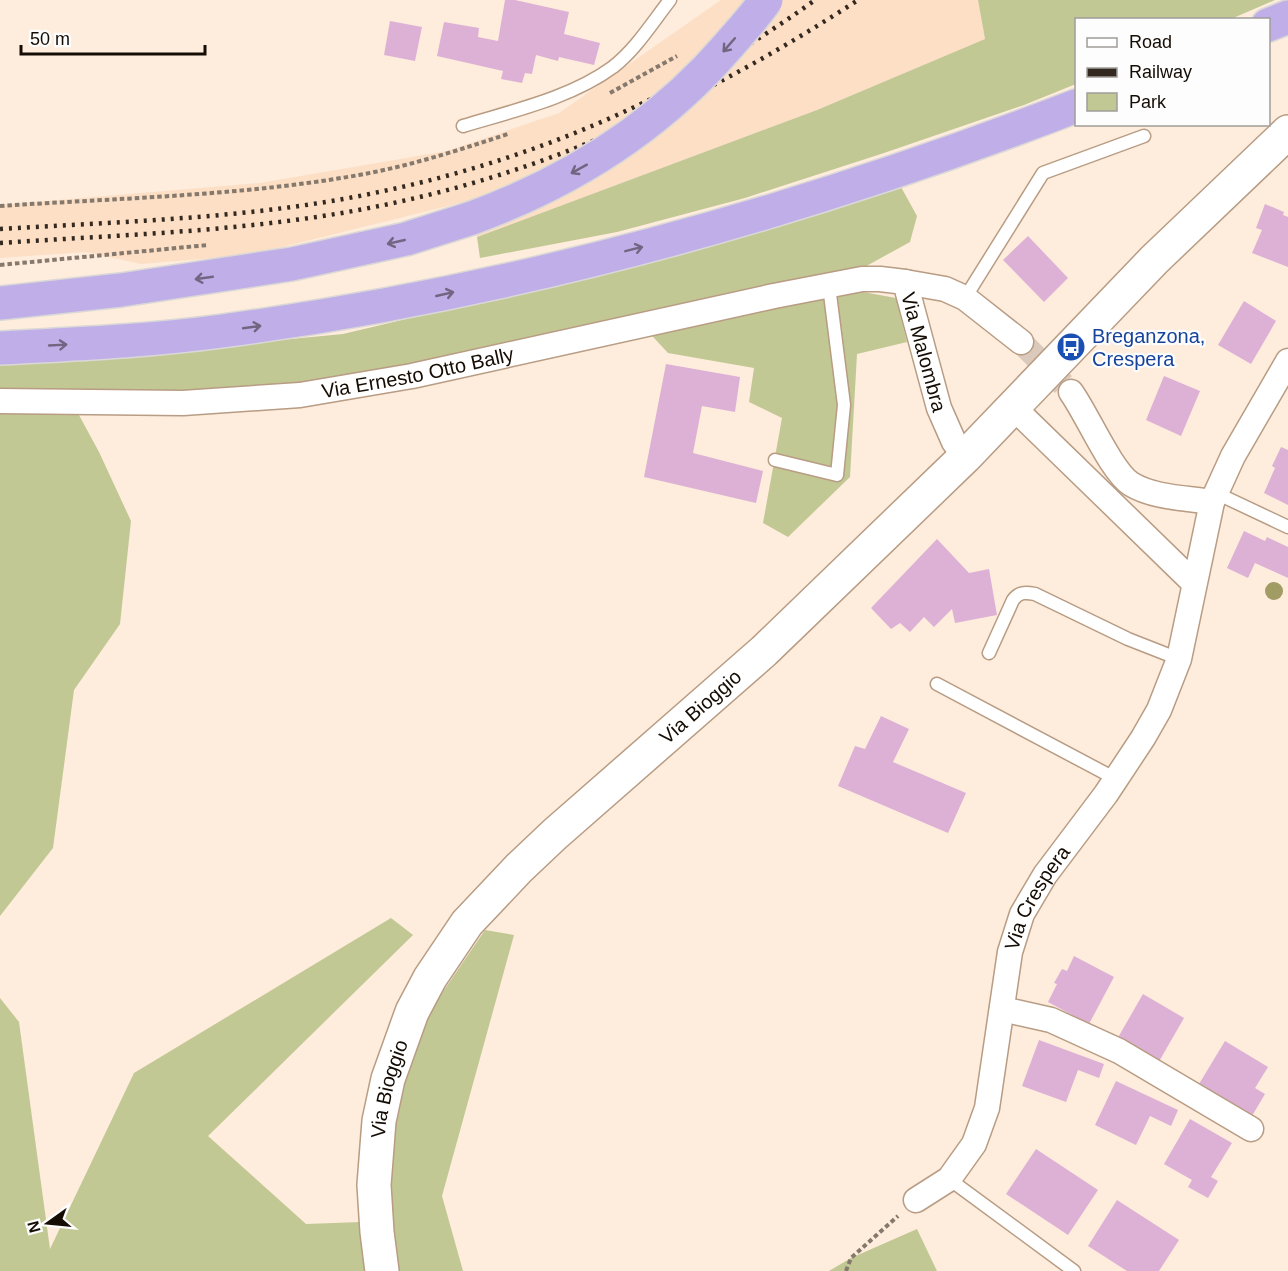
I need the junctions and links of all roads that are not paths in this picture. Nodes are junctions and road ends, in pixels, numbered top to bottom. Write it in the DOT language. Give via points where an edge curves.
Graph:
graph roads {
  1 [pos="670,0"];
  2 [pos="766,0"];
  3 [pos="1288,17"];
  4 [pos="1270,26"];
  5 [pos="1075,107"];
  6 [pos="1288,117"];
  7 [pos="463,126"];
  8 [pos="1288,132"];
  9 [pos="1144,136"];
  10 [pos="1191,223"];
  11 [pos="905,282"];
  12 [pos="829,286"];
  13 [pos="965,298"];
  14 [pos="0,303"];
  15 [pos="1021,342"];
  16 [pos="0,348"];
  17 [pos="1288,361"];
  18 [pos="1071,392"];
  19 [pos="0,401"];
  20 [pos="1014,408"];
  21 [pos="965,457"];
  22 [pos="775,460"];
  23 [pos="1214,497"];
  24 [pos="1288,527"];
  25 [pos="1194,584"];
  26 [pos="990,653"];
  27 [pos="1179,659"];
  28 [pos="937,684"];
  29 [pos="1116,779"];
  30 [pos="1002,1009"];
  31 [pos="1251,1129"];
  32 [pos="949,1179"];
  33 [pos="916,1200"];
  34 [pos="382,1271"];
  35 [pos="1074,1271"];
  1 -- 7 [label="lane" via="629,52 598,76 549,99"];
  2 -- 14 [label="highway, one-way, bridge" via="696,81 634,133 590,163 506,206 406,239 281,266"];
  3 -- 4 [label="highway"];
  16 -- 5 [label="highway, one-way" via="220,332 420,299 542,272 758,214 881,176"];
  6 -- 10 [label="main road, Via Bioggio"];
  8 -- 10 [label="main road, Via Bioggio"];
  9 -- 13 [label="lane" via="1044,173"];
  10 -- 20 [label="main road, Via Bioggio"];
  11 -- 12 [label="street, Via Malombra" via="862,279"];
  11 -- 13 [label="street" via="945,289"];
  11 -- 21 [label="street, Via Malombra" via="939,408"];
  12 -- 19 [label="street, Via Ernesto Otto Bally" via="412,376 300,395 183,403"];
  12 -- 22 [label="lane" via="844,405 837,475"];
  13 -- 15 [label="street"];
  17 -- 23 [label="street, Via Crespera"];
  18 -- 23 [label="street" via="1125,479 1154,492"];
  20 -- 21 [label="main road, Via Bioggio"];
  20 -- 25 [label="street"];
  21 -- 34 [label="main road, Via Bioggio" via="764,651 519,868 447,949 399,1045 379,1121 374,1185"];
  23 -- 24 [label="lane"];
  23 -- 25 [label="street, Via Crespera"];
  25 -- 27 [label="street, Via Crespera"];
  26 -- 27 [label="lane" via="1013,600 1027,592"];
  27 -- 29 [label="street, Via Crespera" via="1159,710"];
  28 -- 29 [label="lane"];
  29 -- 30 [label="street, Via Crespera" via="1045,875 1022,914 1010,952"];
  30 -- 31 [label="street" via="1051,1020 1119,1051"];
  30 -- 32 [label="street, Via Crespera" via="987,1108 974,1144"];
  32 -- 33 [label="street, Via Crespera"];
  32 -- 35 [label="lane"];
}
